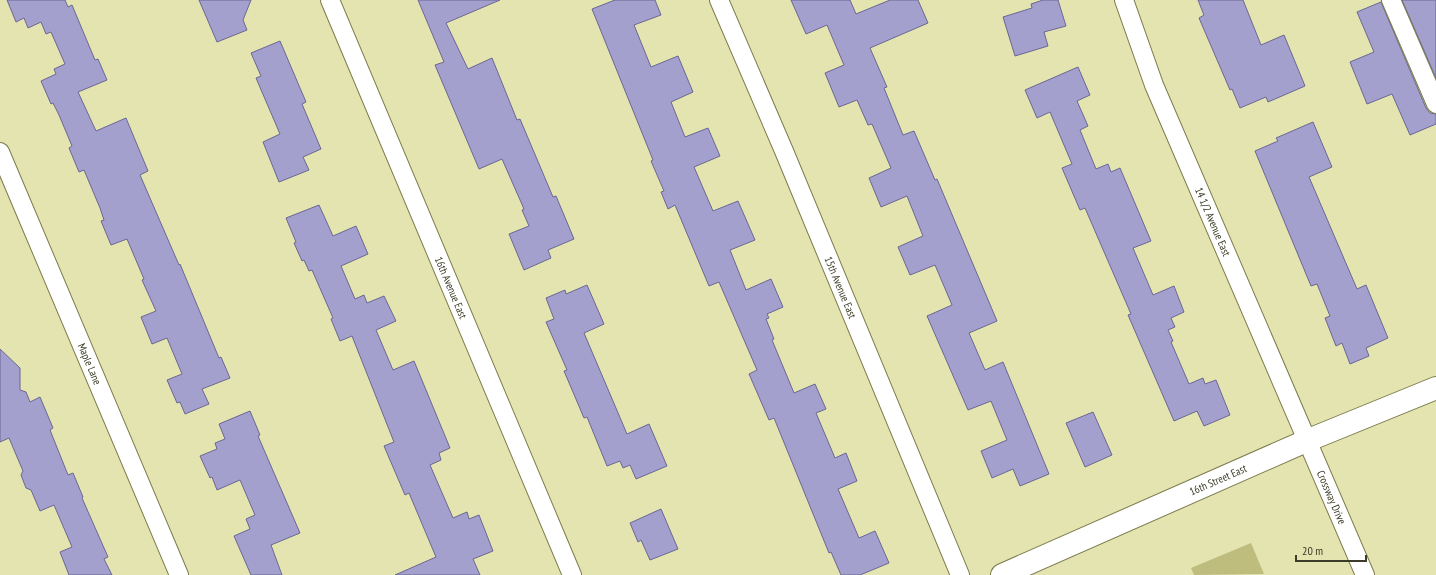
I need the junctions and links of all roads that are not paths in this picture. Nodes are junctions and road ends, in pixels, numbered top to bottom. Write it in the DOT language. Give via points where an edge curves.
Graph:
graph roads {
  1 [pos="330,0"];
  2 [pos="719,0"];
  3 [pos="1124,0"];
  4 [pos="1391,0"];
  5 [pos="1436,104"];
  6 [pos="0,152"];
  7 [pos="1436,388"];
  8 [pos="1306,441"];
  9 [pos="179,575"];
  10 [pos="572,575"];
  11 [pos="960,575"];
  12 [pos="1002,575"];
  13 [pos="1364,575"];
  1 -- 10 [label="street, 16th Avenue East"];
  2 -- 11 [label="street, 15th Avenue East"];
  3 -- 8 [label="street, 14 1/2 Avenue East" via="1154,85"];
  4 -- 5 [label="street"];
  6 -- 9 [label="street, Maple Lane"];
  7 -- 8 [label="street, 16th Street East"];
  8 -- 12 [label="street, 16th Street East"];
  8 -- 13 [label="street, Crossway Drive"];
}
